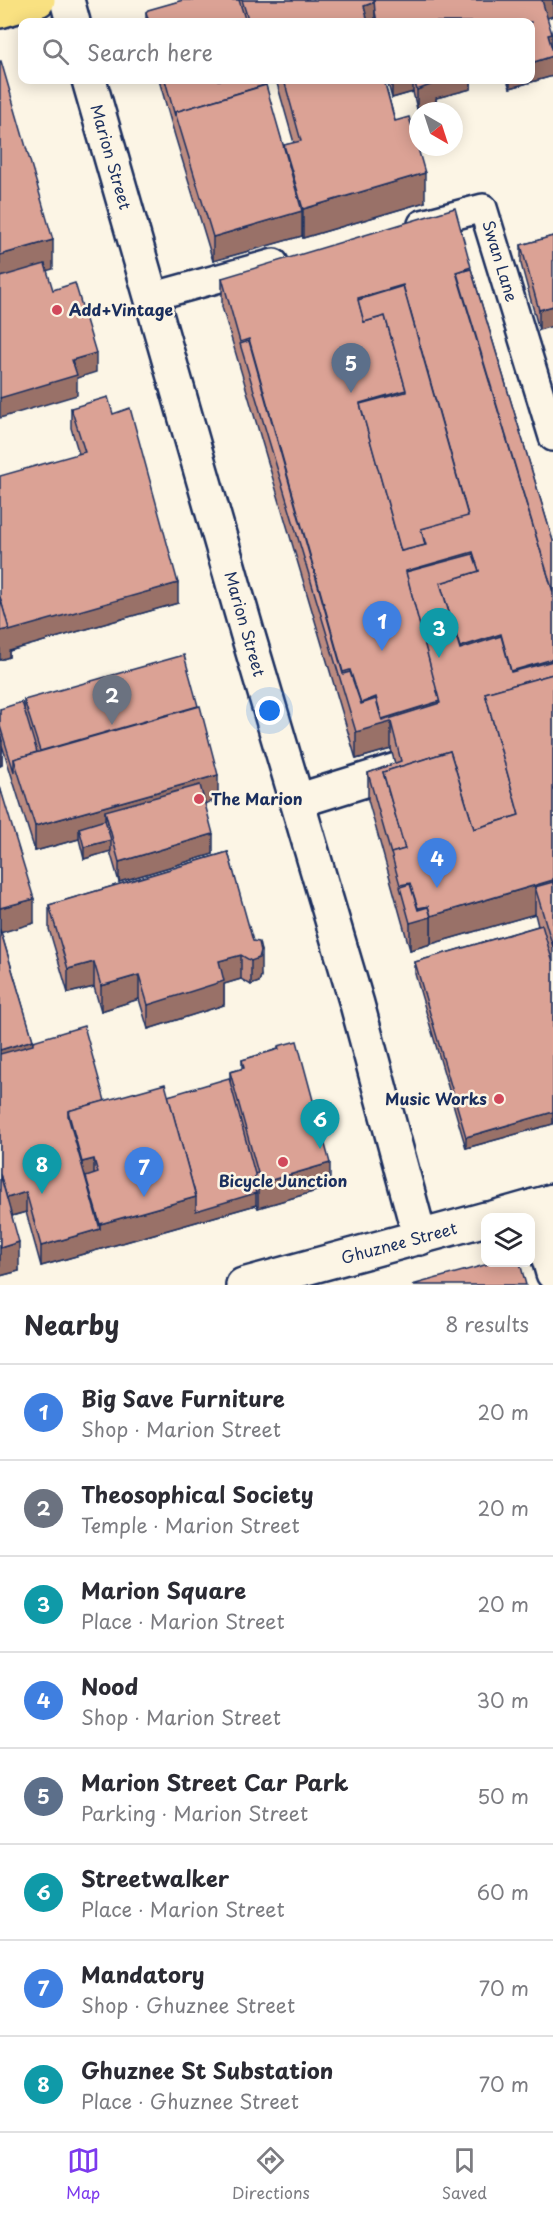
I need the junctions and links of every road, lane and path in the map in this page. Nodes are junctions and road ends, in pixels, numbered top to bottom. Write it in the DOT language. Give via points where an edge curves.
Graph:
graph roads {
  1 [pos="38,0"];
  2 [pos="67,0"];
  3 [pos="0,11"];
  4 [pos="72,18"];
  5 [pos="90,84"];
  6 [pos="402,229"];
  7 [pos="298,257"];
  8 [pos="151,297"];
  9 [pos="553,437"];
  10 [pos="397,770"];
  11 [pos="297,801"];
  12 [pos="543,1204"];
  13 [pos="511,1213"];
  14 [pos="481,1221"];
  15 [pos="420,1238"];
  16 [pos="553,1273"];
  17 [pos="243,1285"];
  1 -- 3 [label="highway"];
  2 -- 4 [label="street"];
  5 -- 8 [label="street, Marion Street"];
  6 -- 9 [label="lane, Swan Lane" via="483,207"];
  7 -- 8 [label="lane"];
  8 -- 11 [label="street, Marion Street"];
  10 -- 11 [label="street"];
  11 -- 15 [label="street, Marion Street"];
  12 -- 13 [label="street"];
  12 -- 16 [label="street"];
  14 -- 15 [label="street, Ghuznee Street"];
  15 -- 17 [label="street, Ghuznee Street"];
}
